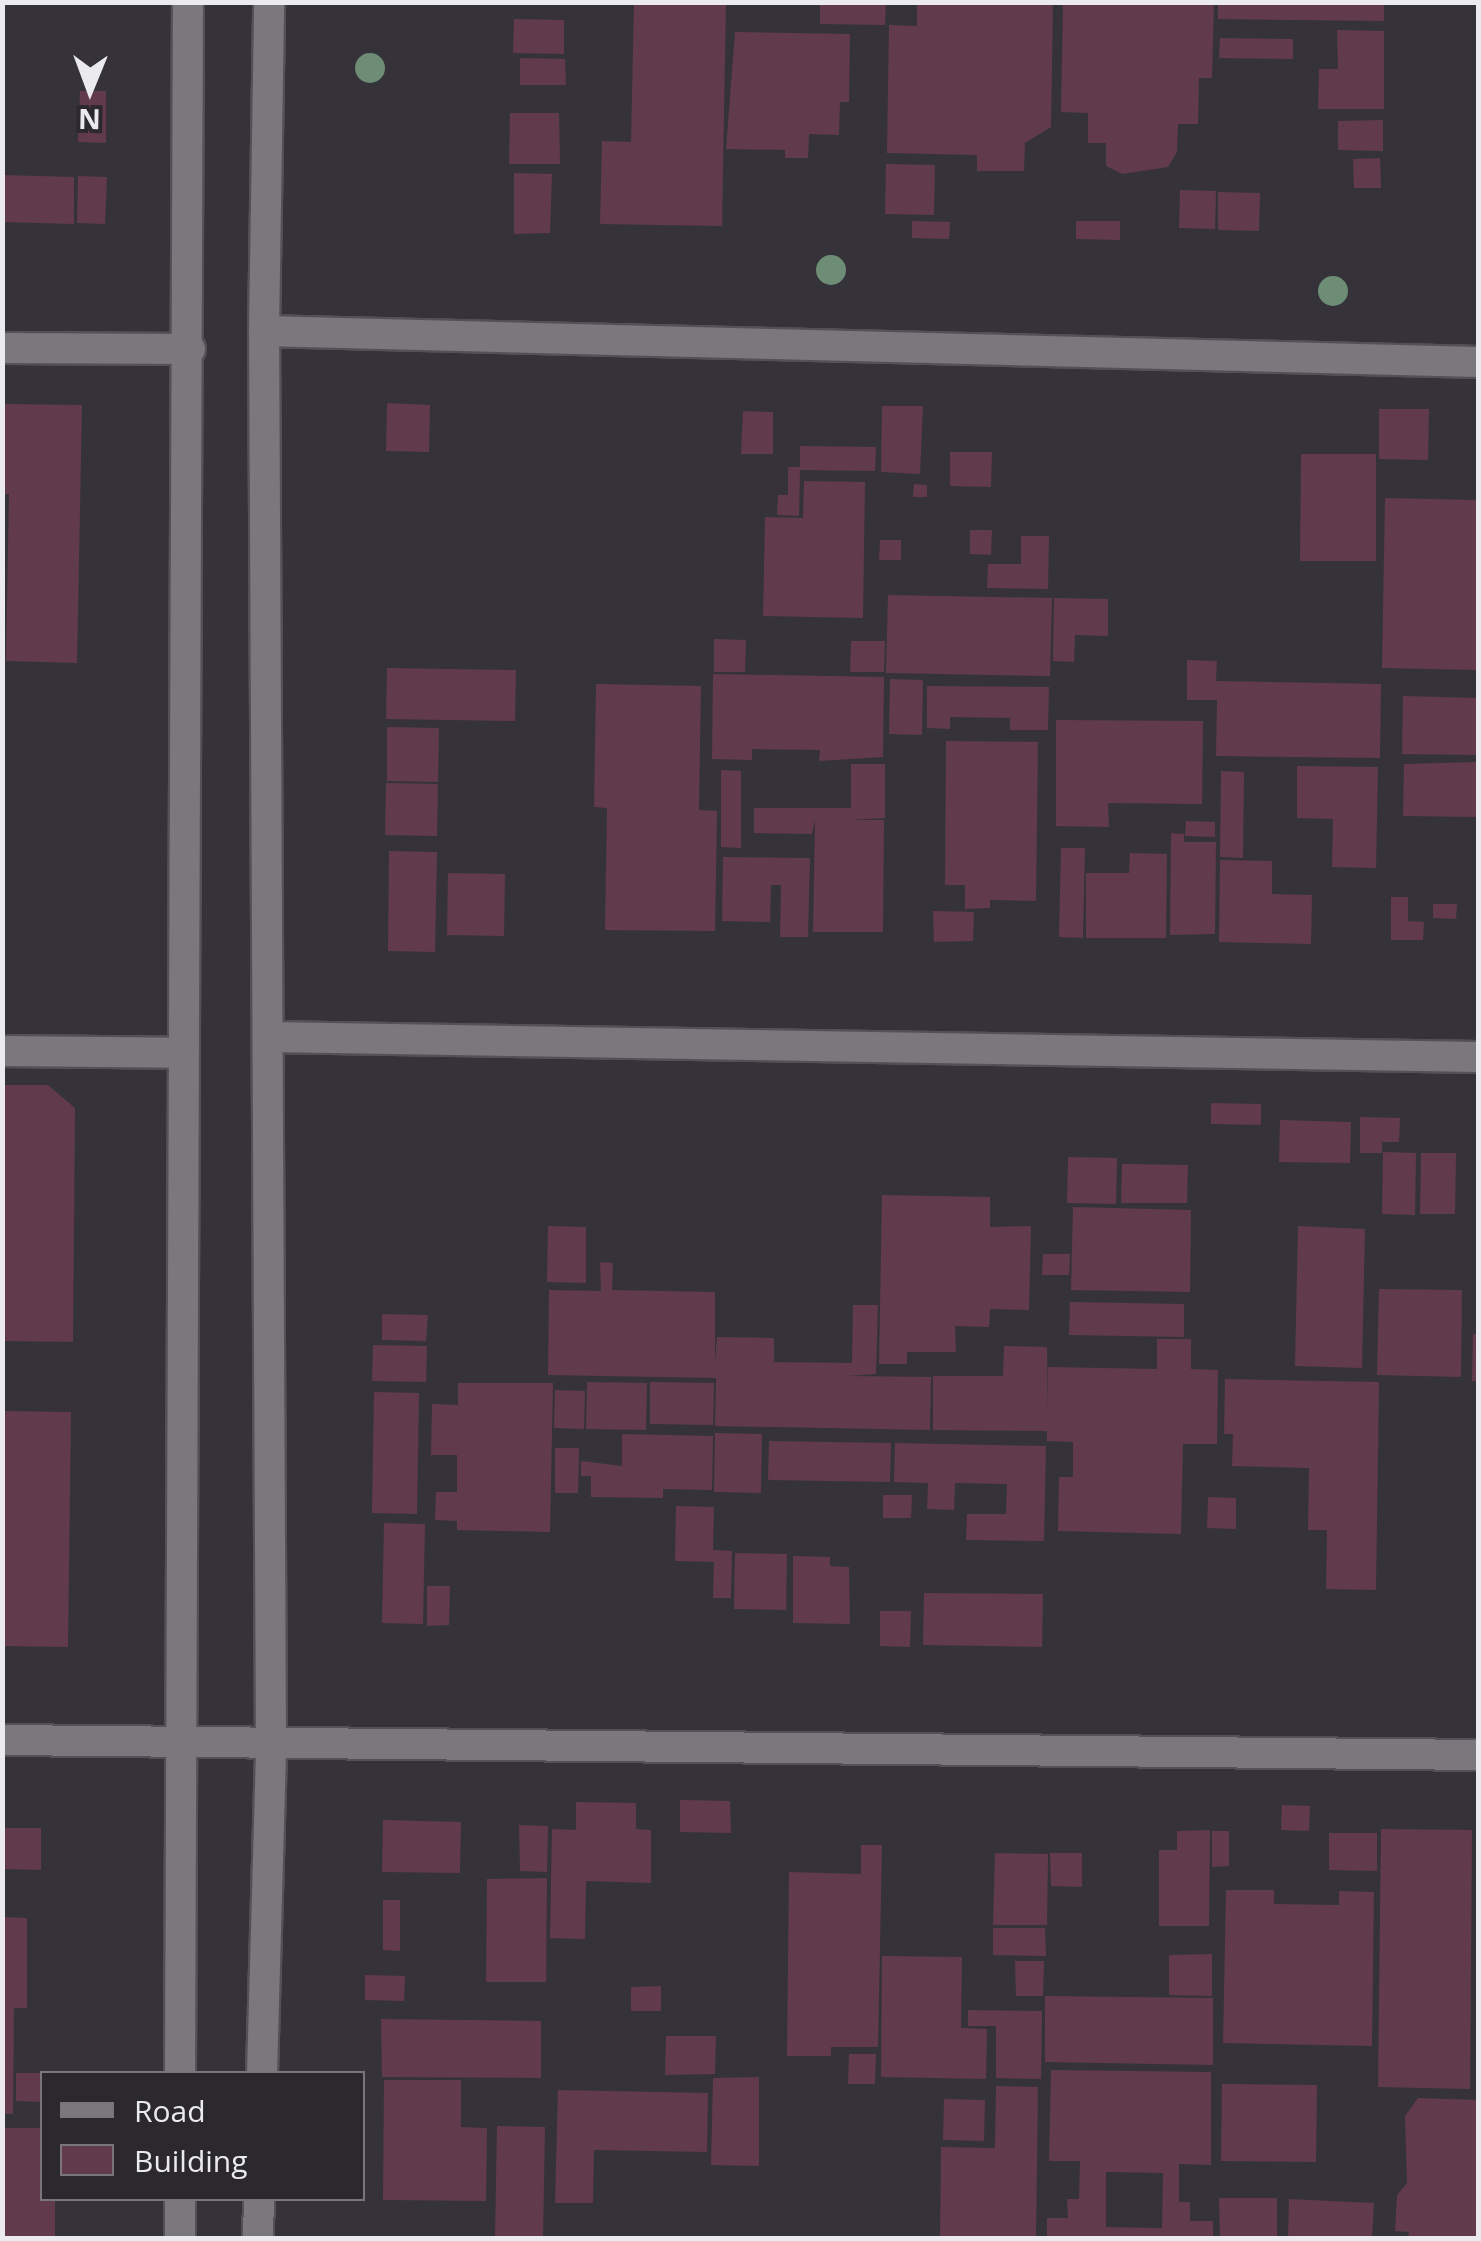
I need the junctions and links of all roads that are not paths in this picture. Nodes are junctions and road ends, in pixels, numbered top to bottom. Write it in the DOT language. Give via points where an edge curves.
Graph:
graph roads {
  1 [pos="188,2"];
  2 [pos="269,2"];
  3 [pos="264,330"];
  4 [pos="2,348"];
  5 [pos="190,349"];
  6 [pos="1478,362"];
  7 [pos="270,1037"];
  8 [pos="2,1051"];
  9 [pos="180,1053"];
  10 [pos="1478,1057"];
  11 [pos="2,1740"];
  12 [pos="180,1742"];
  13 [pos="271,1747"];
  14 [pos="1478,1755"];
  15 [pos="180,2071"];
  16 [pos="262,2071"];
  17 [pos="180,2201"];
  18 [pos="259,2201"];
  19 [pos="180,2238"];
  20 [pos="258,2238"];
  1 -- 5 [label="street"];
  2 -- 3 [label="street"];
  3 -- 6 [label="street"];
  3 -- 7 [label="street"];
  4 -- 5 [label="street"];
  5 -- 9 [label="street"];
  7 -- 10 [label="street"];
  7 -- 13 [label="street"];
  8 -- 9 [label="street"];
  9 -- 12 [label="street"];
  11 -- 12 [label="street"];
  12 -- 13 [label="street"];
  12 -- 15 [label="street"];
  13 -- 14 [label="street"];
  13 -- 16 [label="street"];
  17 -- 19 [label="street"];
  18 -- 20 [label="street"];
}
